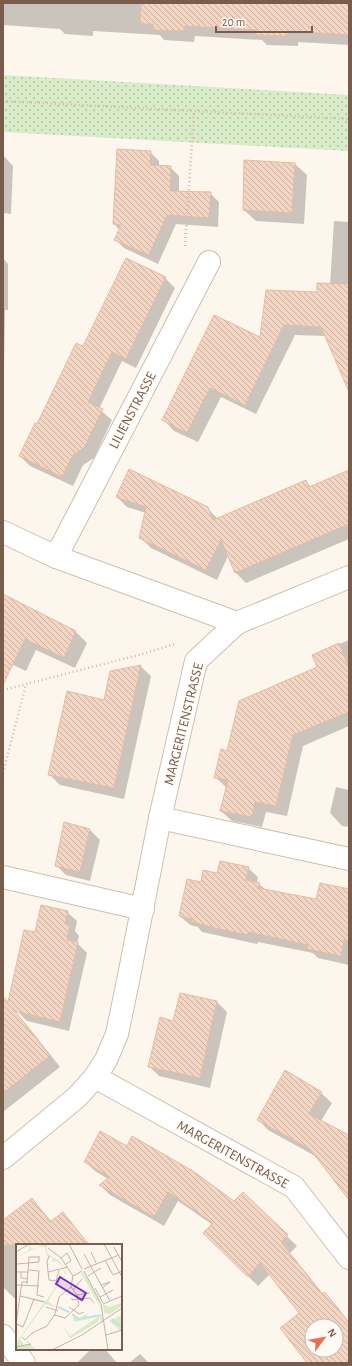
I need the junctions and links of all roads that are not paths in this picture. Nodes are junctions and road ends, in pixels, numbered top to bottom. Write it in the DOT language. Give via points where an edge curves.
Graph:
graph roads {
  1 [pos="209,262"];
  2 [pos="3,532"];
  3 [pos="56,557"];
  4 [pos="349,577"];
  5 [pos="237,623"];
  6 [pos="160,818"];
  7 [pos="349,859"];
  8 [pos="3,877"];
  9 [pos="143,909"];
  10 [pos="95,1078"];
  11 [pos="3,1158"];
  12 [pos="349,1258"];
  13 [pos="3,1336"];
  14 [pos="24,1363"];
  1 -- 3 [label="street, LILIENSTRASSE"];
  2 -- 3 [label="street"];
  3 -- 5 [label="street"];
  4 -- 5 [label="street"];
  5 -- 6 [label="street, MARGERITENSTRASSE" via="196,660"];
  6 -- 7 [label="street"];
  6 -- 9 [label="street, MARGERITENSTRASSE"];
  8 -- 9 [label="street"];
  9 -- 10 [label="street, MARGERITENSTRASSE" via="117,1034"];
  10 -- 11 [label="street, MARGERITENSTRASSE" via="77,1097"];
  10 -- 12 [label="street, MARGERITENSTRASSE" via="294,1187"];
  13 -- 14 [label="street"];
}
